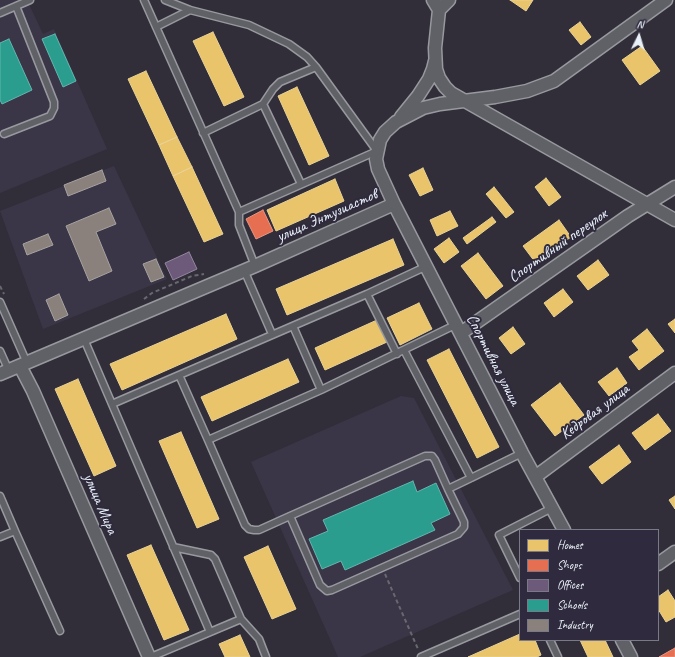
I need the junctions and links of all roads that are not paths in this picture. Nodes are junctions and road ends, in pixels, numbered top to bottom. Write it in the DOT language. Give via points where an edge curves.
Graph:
graph roads {
  1 [pos="30,0"];
  2 [pos="144,0"];
  3 [pos="165,0"];
  4 [pos="433,0"];
  5 [pos="449,0"];
  6 [pos="666,0"];
  7 [pos="16,6"];
  8 [pos="190,10"];
  9 [pos="440,10"];
  10 [pos="0,13"];
  11 [pos="156,27"];
  12 [pos="435,59"];
  13 [pos="316,67"];
  14 [pos="462,100"];
  15 [pos="263,104"];
  16 [pos="396,122"];
  17 [pos="203,132"];
  18 [pos="4,134"];
  19 [pos="377,151"];
  20 [pos="301,184"];
  21 [pos="675,187"];
  22 [pos="394,204"];
  23 [pos="648,204"];
  24 [pos="239,212"];
  25 [pos="675,220"];
  26 [pos="427,266"];
  27 [pos="249,268"];
  28 [pos="367,294"];
  29 [pos="3,300"];
  30 [pos="292,326"];
  31 [pos="459,329"];
  32 [pos="272,334"];
  33 [pos="84,339"];
  34 [pos="404,350"];
  35 [pos="0,351"];
  36 [pos="397,354"];
  37 [pos="14,368"];
  38 [pos="675,373"];
  39 [pos="179,375"];
  40 [pos="321,390"];
  41 [pos="112,404"];
  42 [pos="208,440"];
  43 [pos="522,453"];
  44 [pos="535,477"];
  45 [pos="470,478"];
  46 [pos="448,489"];
  47 [pos="0,496"];
  48 [pos="552,508"];
  49 [pos="290,516"];
  50 [pos="563,529"];
  51 [pos="15,531"];
  52 [pos="0,537"];
  53 [pos="173,547"];
  54 [pos="675,552"];
  55 [pos="659,563"];
  56 [pos="519,576"];
  57 [pos="519,614"];
  58 [pos="241,619"];
  59 [pos="60,631"];
  60 [pos="210,632"];
  61 [pos="550,641"];
  62 [pos="623,641"];
  63 [pos="150,657"];
  64 [pos="266,657"];
  65 [pos="421,657"];
  66 [pos="558,657"];
  67 [pos="631,657"];
  1 -- 7 [label="lane"];
  2 -- 11 [label="lane"];
  3 -- 8 [label="lane"];
  4 -- 9 [label="street"];
  5 -- 9 [label="street"];
  6 -- 14 [label="street, улица Энтузиастов" via="554,81 527,91"];
  7 -- 10 [label="lane"];
  7 -- 18 [label="lane" via="54,102 54,108 50,116"];
  8 -- 11 [label="lane"];
  8 -- 13 [label="lane" via="238,21 264,31 289,44"];
  9 -- 12 [label="street"];
  11 -- 17 [label="lane"];
  12 -- 14 [label="street" via="439,78 451,93"];
  12 -- 16 [label="street" via="429,79"];
  13 -- 15 [label="lane" via="280,82"];
  13 -- 19 [label="lane"];
  14 -- 16 [label="street, улица Энтузиастов" via="423,108"];
  14 -- 23 [label="street"];
  15 -- 17 [label="lane"];
  15 -- 20 [label="lane"];
  16 -- 19 [label="street, улица Энтузиастов" via="385,132"];
  17 -- 24 [label="lane"];
  19 -- 20 [label="lane"];
  19 -- 22 [label="street, улица Энтузиастов" via="378,169"];
  20 -- 24 [label="lane"];
  21 -- 23 [label="street, Спортивный переулок"];
  22 -- 26 [label="street, Спортивная улица"];
  22 -- 27 [label="street, улица Энтузиастов"];
  23 -- 25 [label="street"];
  23 -- 31 [label="street, Спортивный переулок"];
  24 -- 27 [label="lane" via="239,225"];
  26 -- 28 [label="lane"];
  26 -- 31 [label="street, Спортивная улица"];
  27 -- 32 [label="lane"];
  27 -- 33 [label="street, улица Энтузиастов"];
  28 -- 30 [label="lane"];
  28 -- 36 [label="lane"];
  29 -- 37 [label="lane"];
  30 -- 32 [label="lane"];
  30 -- 40 [label="lane"];
  31 -- 34 [label="lane"];
  31 -- 43 [label="street, Спортивная улица"];
  32 -- 39 [label="lane"];
  33 -- 37 [label="street, улица Энтузиастов"];
  33 -- 41 [label="lane"];
  34 -- 36 [label="lane"];
  34 -- 45 [label="lane"];
  35 -- 37 [label="lane"];
  36 -- 40 [label="lane"];
  37 -- 63 [label="street, улица Мира" via="33,391"];
  38 -- 44 [label="street, Кедровая улица"];
  39 -- 41 [label="lane"];
  39 -- 42 [label="lane"];
  40 -- 42 [label="lane"];
  41 -- 53 [label="lane"];
  42 -- 49 [label="lane" via="249,529 259,530"];
  43 -- 44 [label="street, Спортивная улица"];
  43 -- 45 [label="lane"];
  44 -- 48 [label="street, Спортивная улица"];
  45 -- 46 [label="lane"];
  46 -- 49 [label="lane" via="435,460 432,456 424,456"];
  46 -- 49 [label="lane" via="464,522 462,531 332,590 320,585"];
  47 -- 51 [label="lane"];
  48 -- 50 [label="street, Спортивная улица"];
  48 -- 56 [label="lane" via="499,535"];
  51 -- 52 [label="lane"];
  51 -- 59 [label="lane"];
  53 -- 58 [label="lane" via="215,559"];
  53 -- 60 [label="lane"];
  54 -- 55 [label="street"];
  57 -- 65 [label="lane"];
  58 -- 60 [label="lane"];
  58 -- 64 [label="lane" via="258,639"];
  60 -- 63 [label="lane"];
  61 -- 66 [label="lane"];
  62 -- 67 [label="street"];
}
